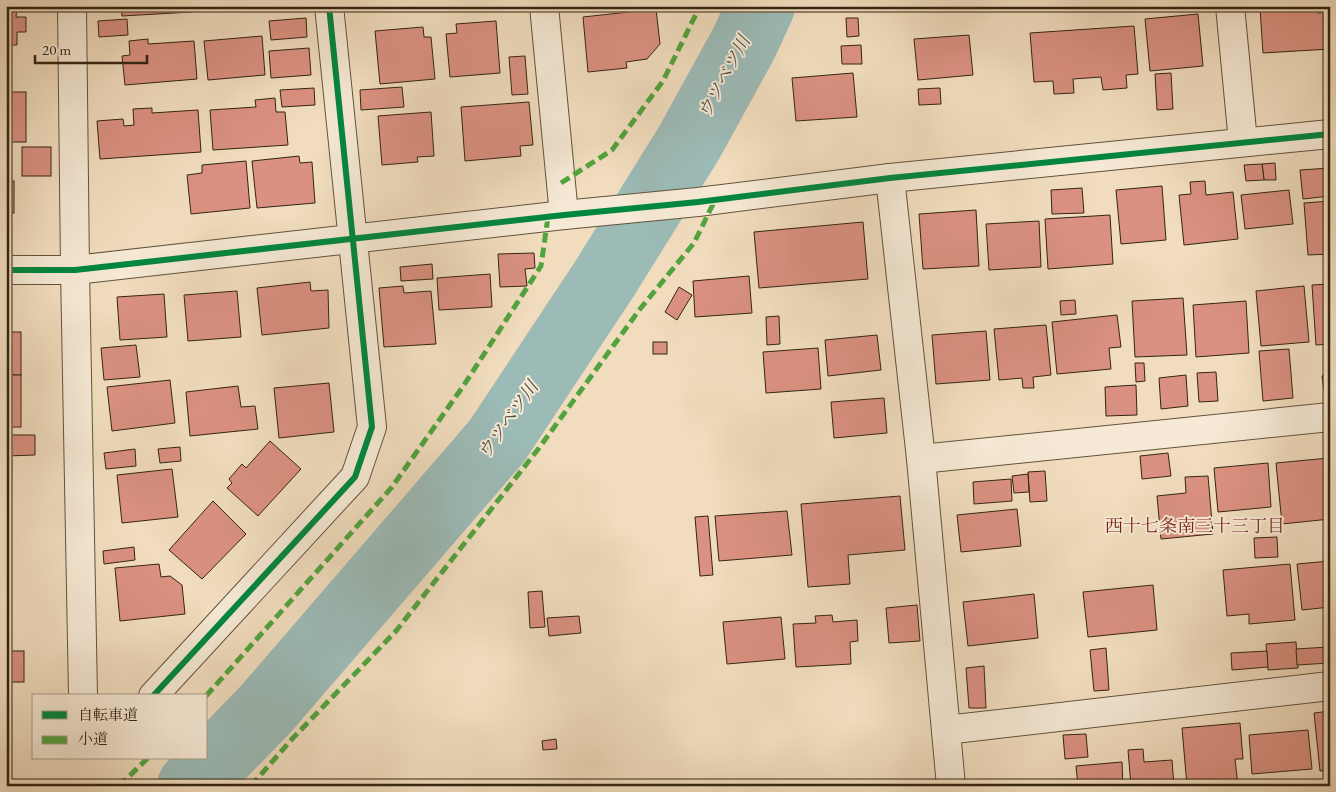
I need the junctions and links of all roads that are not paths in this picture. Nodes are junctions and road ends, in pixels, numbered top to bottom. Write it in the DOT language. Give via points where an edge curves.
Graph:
graph roads {
  1 [pos="72,6"];
  2 [pos="329,6"];
  3 [pos="544,6"];
  4 [pos="1230,6"];
  5 [pos="1330,134"];
  6 [pos="1243,142"];
  7 [pos="890,178"];
  8 [pos="573,214"];
  9 [pos="352,239"];
  10 [pos="6,270"];
  11 [pos="75,270"];
  12 [pos="1330,417"];
  13 [pos="921,460"];
  14 [pos="1330,686"];
  15 [pos="83,694"];
  16 [pos="155,694"];
  17 [pos="946,730"];
  18 [pos="951,786"];
  1 -- 11 [label="street"];
  2 -- 9 [label="street"];
  3 -- 8 [label="street"];
  4 -- 6 [label="street"];
  5 -- 6 [label="street"];
  6 -- 7 [label="street"];
  7 -- 8 [label="street"];
  7 -- 13 [label="street"];
  8 -- 9 [label="street"];
  9 -- 11 [label="street"];
  9 -- 16 [label="street" via="372,427 355,477"];
  10 -- 11 [label="street"];
  11 -- 15 [label="street"];
  12 -- 13 [label="street"];
  13 -- 17 [label="street"];
  14 -- 17 [label="street"];
  17 -- 18 [label="street"];
}
